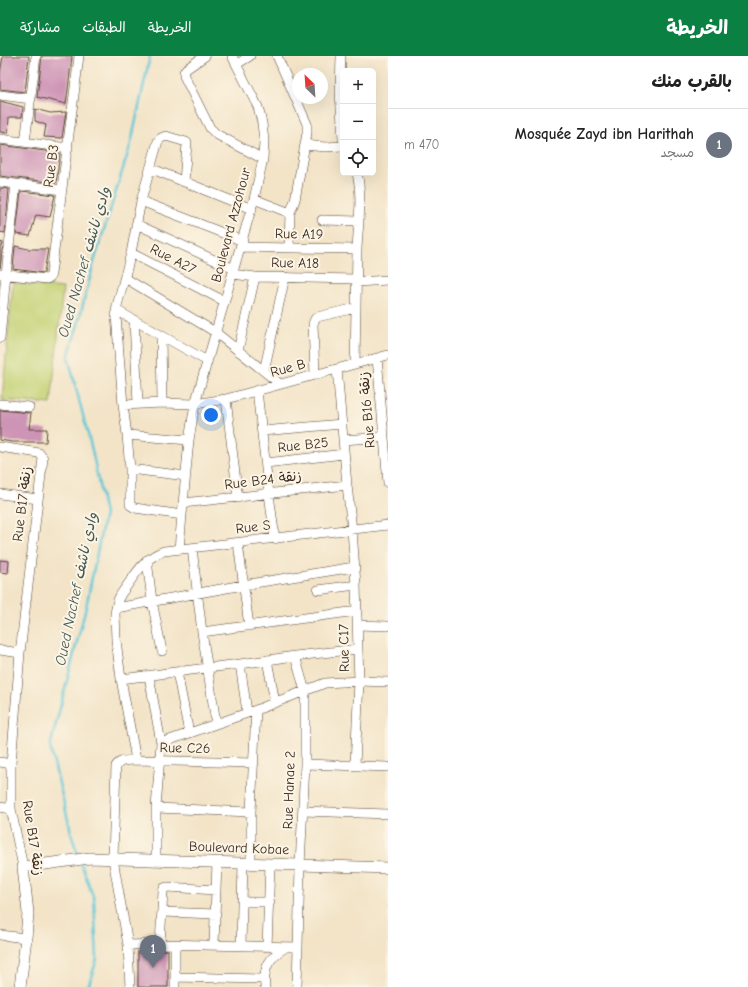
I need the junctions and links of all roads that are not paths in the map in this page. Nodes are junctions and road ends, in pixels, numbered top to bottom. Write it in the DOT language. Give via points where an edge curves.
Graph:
graph roads {
  1 [pos="36,56"];
  2 [pos="79,56"];
  3 [pos="205,56"];
  4 [pos="232,56"];
  5 [pos="250,56"];
  6 [pos="277,56"];
  7 [pos="341,56"];
  8 [pos="237,64"];
  9 [pos="0,95"];
  10 [pos="31,99"];
  11 [pos="341,104"];
  12 [pos="0,139"];
  13 [pos="25,142"];
  14 [pos="305,145"];
  15 [pos="340,146"];
  16 [pos="68,148"];
  17 [pos="263,158"];
  18 [pos="150,168"];
  19 [pos="358,176"];
  20 [pos="0,182"];
  21 [pos="184,182"];
  22 [pos="16,184"];
  23 [pos="62,190"];
  24 [pos="254,199"];
  25 [pos="141,200"];
  26 [pos="252,209"];
  27 [pos="290,213"];
  28 [pos="322,220"];
  29 [pos="359,221"];
  30 [pos="136,224"];
  31 [pos="242,244"];
  32 [pos="289,248"];
  33 [pos="357,249"];
  34 [pos="131,252"];
  35 [pos="234,271"];
  36 [pos="3,274"];
  37 [pos="255,276"];
  38 [pos="285,277"];
  39 [pos="125,278"];
  40 [pos="357,280"];
  41 [pos="388,280"];
  42 [pos="224,301"];
  43 [pos="356,308"];
  44 [pos="116,310"];
  45 [pos="1,320"];
  46 [pos="134,320"];
  47 [pos="215,332"];
  48 [pos="161,335"];
  49 [pos="0,338"];
  50 [pos="238,351"];
  51 [pos="388,355"];
  52 [pos="377,358"];
  53 [pos="207,361"];
  54 [pos="355,364"];
  55 [pos="337,369"];
  56 [pos="264,371"];
  57 [pos="315,375"];
  58 [pos="280,384"];
  59 [pos="257,391"];
  60 [pos="226,399"];
  61 [pos="162,403"];
  62 [pos="0,404"];
  63 [pos="123,404"];
  64 [pos="138,404"];
  65 [pos="195,404"];
  66 [pos="29,407"];
  67 [pos="342,424"];
  68 [pos="262,431"];
  69 [pos="127,435"];
  70 [pos="384,437"];
  71 [pos="189,440"];
  72 [pos="343,440"];
  73 [pos="0,447"];
  74 [pos="344,454"];
  75 [pos="266,463"];
  76 [pos="130,469"];
  77 [pos="186,476"];
  78 [pos="388,483"];
  79 [pos="347,485"];
  80 [pos="0,494"];
  81 [pos="269,494"];
  82 [pos="238,498"];
  83 [pos="38,499"];
  84 [pos="183,503"];
  85 [pos="182,515"];
  86 [pos="388,525"];
  87 [pos="352,530"];
  88 [pos="275,539"];
  89 [pos="238,543"];
  90 [pos="192,548"];
  91 [pos="179,549"];
  92 [pos="147,560"];
  93 [pos="354,567"];
  94 [pos="356,584"];
  95 [pos="243,585"];
  96 [pos="318,590"];
  97 [pos="198,593"];
  98 [pos="152,601"];
  99 [pos="116,608"];
  100 [pos="357,612"];
  101 [pos="357,625"];
  102 [pos="249,626"];
  103 [pos="388,626"];
  104 [pos="202,632"];
  105 [pos="358,649"];
  106 [pos="0,650"];
  107 [pos="162,651"];
  108 [pos="20,653"];
  109 [pos="295,656"];
  110 [pos="267,660"];
  111 [pos="240,664"];
  112 [pos="207,668"];
  113 [pos="177,672"];
  114 [pos="149,676"];
  115 [pos="121,679"];
  116 [pos="359,681"];
  117 [pos="388,682"];
  118 [pos="305,691"];
  119 [pos="275,702"];
  120 [pos="251,711"];
  121 [pos="216,723"];
  122 [pos="189,733"];
  123 [pos="161,743"];
  124 [pos="136,760"];
  125 [pos="159,761"];
  126 [pos="0,762"];
  127 [pos="254,763"];
  128 [pos="11,764"];
  129 [pos="305,764"];
  130 [pos="355,765"];
  131 [pos="388,767"];
  132 [pos="0,807"];
  133 [pos="156,808"];
  134 [pos="11,809"];
  135 [pos="303,811"];
  136 [pos="251,812"];
  137 [pos="388,814"];
  138 [pos="113,859"];
  139 [pos="156,860"];
  140 [pos="217,862"];
  141 [pos="247,863"];
  142 [pos="270,864"];
  143 [pos="23,866"];
  144 [pos="300,866"];
  145 [pos="388,868"];
  146 [pos="216,890"];
  147 [pos="242,902"];
  148 [pos="270,902"];
  149 [pos="162,912"];
  150 [pos="216,914"];
  151 [pos="0,936"];
  152 [pos="26,938"];
  153 [pos="160,944"];
  154 [pos="128,945"];
  155 [pos="175,945"];
  156 [pos="214,945"];
  157 [pos="241,946"];
  158 [pos="267,947"];
  159 [pos="287,947"];
  160 [pos="298,947"];
  161 [pos="175,977"];
  162 [pos="265,983"];
  163 [pos="20,987"];
  164 [pos="130,987"];
  165 [pos="175,987"];
  166 [pos="297,987"];
  1 -- 10 [label="street"];
  2 -- 16 [label="street, Rue B3"];
  3 -- 17 [label="street" via="186,69 184,76 210,128 216,134"];
  4 -- 8 [label="street, Boulevard Azzohour"];
  5 -- 8 [label="street"];
  6 -- 14 [label="street" via="307,124"];
  7 -- 11 [label="street"];
  8 -- 17 [label="street, Boulevard Azzohour" via="258,107 264,141"];
  9 -- 10 [label="street"];
  10 -- 13 [label="street"];
  12 -- 13 [label="street"];
  13 -- 16 [label="street"];
  14 -- 15 [label="street"];
  14 -- 27 [label="street" via="295,200"];
  16 -- 23 [label="street, Rue B3"];
  17 -- 24 [label="street, Boulevard Azzohour"];
  18 -- 21 [label="street"];
  18 -- 21 [label="street" via="161,138 166,136 186,142 188,145"];
  18 -- 25 [label="street"];
  19 -- 29 [label="street"];
  20 -- 22 [label="street"];
  21 -- 26 [label="street"];
  22 -- 23 [label="street"];
  22 -- 36 [label="street"];
  23 -- 36 [label="street, Rue B3" via="50,277 47,279"];
  24 -- 26 [label="street, Boulevard Azzohour"];
  24 -- 27 [label="street"];
  25 -- 30 [label="street"];
  25 -- 31 [label="street"];
  26 -- 31 [label="street, Boulevard Azzohour"];
  27 -- 32 [label="street"];
  28 -- 29 [label="street"];
  29 -- 33 [label="street"];
  30 -- 34 [label="street"];
  30 -- 35 [label="street, Rue A18"];
  31 -- 32 [label="street, Rue A19"];
  31 -- 35 [label="street, Boulevard Azzohour"];
  32 -- 33 [label="street, Rue A19"];
  33 -- 40 [label="street"];
  34 -- 39 [label="street"];
  34 -- 42 [label="street, Rue A27"];
  35 -- 37 [label="street, Rue A18"];
  35 -- 42 [label="street, Boulevard Azzohour"];
  36 -- 45 [label="street"];
  37 -- 38 [label="street, Rue A18"];
  37 -- 50 [label="street"];
  38 -- 40 [label="street, Rue A18"];
  38 -- 56 [label="street"];
  39 -- 44 [label="street"];
  39 -- 47 [label="street"];
  40 -- 41 [label="street, Rue A18"];
  40 -- 43 [label="street"];
  42 -- 47 [label="street, Boulevard Azzohour"];
  43 -- 54 [label="street"];
  43 -- 57 [label="street" via="315,319"];
  44 -- 46 [label="street"];
  44 -- 63 [label="street"];
  45 -- 49 [label="street"];
  46 -- 48 [label="street"];
  46 -- 64 [label="street"];
  47 -- 50 [label="street"];
  47 -- 53 [label="street, Boulevard Azzohour"];
  48 -- 53 [label="street"];
  48 -- 61 [label="street"];
  50 -- 56 [label="street"];
  51 -- 52 [label="street, Rue B"];
  52 -- 54 [label="street, Rue B"];
  52 -- 70 [label="street, Rue B16 زنقة"];
  53 -- 65 [label="street, Boulevard Azzohour"];
  54 -- 55 [label="street, Rue B"];
  55 -- 57 [label="street, Rue B"];
  55 -- 67 [label="street"];
  56 -- 58 [label="street"];
  57 -- 58 [label="street, Rue B"];
  58 -- 59 [label="street, Rue B"];
  59 -- 60 [label="street, Rue B"];
  59 -- 68 [label="street"];
  60 -- 65 [label="street, Rue B"];
  60 -- 82 [label="street"];
  61 -- 64 [label="street, Rue B"];
  61 -- 65 [label="street, Rue B"];
  62 -- 66 [label="street"];
  63 -- 64 [label="street, Rue B"];
  63 -- 69 [label="street"];
  65 -- 71 [label="street, Boulevard Azzohour"];
  67 -- 68 [label="street"];
  67 -- 72 [label="street"];
  68 -- 75 [label="street"];
  69 -- 71 [label="street"];
  69 -- 76 [label="street"];
  70 -- 72 [label="street"];
  70 -- 78 [label="street, Rue B16 زنقة"];
  71 -- 77 [label="street, Boulevard Azzohour"];
  72 -- 74 [label="street"];
  73 -- 83 [label="street, Rue B17 زنقة" via="41,454 43,458"];
  74 -- 75 [label="street, Rue B25"];
  74 -- 79 [label="street"];
  75 -- 81 [label="street"];
  76 -- 77 [label="street"];
  76 -- 85 [label="street" via="131,506"];
  77 -- 84 [label="street, Boulevard Azzohour"];
  79 -- 81 [label="street, Rue B24 زنقة"];
  79 -- 87 [label="street"];
  80 -- 83 [label="street"];
  81 -- 82 [label="street, Rue B24 زنقة"];
  81 -- 88 [label="street"];
  82 -- 84 [label="street, Rue B24 زنقة"];
  83 -- 108 [label="street, Rue B17 زنقة"];
  84 -- 85 [label="street, Boulevard Azzohour"];
  85 -- 91 [label="street, Boulevard Azzohour"];
  86 -- 87 [label="street, Rue S"];
  87 -- 88 [label="street, Rue S"];
  87 -- 93 [label="street, Rue C17"];
  88 -- 89 [label="street, Rue S"];
  89 -- 90 [label="street, Rue S"];
  89 -- 95 [label="street"];
  90 -- 91 [label="street, Rue S"];
  90 -- 97 [label="street"];
  91 -- 92 [label="street, Rue S" via="158,553"];
  92 -- 98 [label="street"];
  92 -- 99 [label="street" via="121,594"];
  93 -- 94 [label="street, Rue C17"];
  93 -- 95 [label="street"];
  94 -- 96 [label="street"];
  94 -- 100 [label="street, Rue C17"];
  95 -- 97 [label="street"];
  95 -- 102 [label="street"];
  97 -- 98 [label="street"];
  97 -- 104 [label="street"];
  98 -- 99 [label="street"];
  98 -- 107 [label="street"];
  99 -- 115 [label="street" via="116,640"];
  100 -- 101 [label="street, Rue C17"];
  100 -- 102 [label="street"];
  101 -- 103 [label="street"];
  101 -- 105 [label="street, Rue C17"];
  102 -- 104 [label="street"];
  104 -- 112 [label="street"];
  105 -- 109 [label="street"];
  105 -- 116 [label="street, Rue C17"];
  106 -- 108 [label="street"];
  108 -- 128 [label="street, Rue B17 زنقة"];
  109 -- 110 [label="street"];
  109 -- 118 [label="street, Rue Hanae 2"];
  110 -- 111 [label="street"];
  110 -- 119 [label="street"];
  111 -- 112 [label="street"];
  111 -- 120 [label="street"];
  112 -- 113 [label="street"];
  112 -- 121 [label="street"];
  113 -- 114 [label="street"];
  113 -- 122 [label="street"];
  114 -- 115 [label="street"];
  114 -- 123 [label="street"];
  115 -- 124 [label="street"];
  116 -- 117 [label="street"];
  116 -- 118 [label="street" via="325,683"];
  116 -- 130 [label="street, Rue C17"];
  118 -- 119 [label="street"];
  118 -- 129 [label="street, Rue Hanae 2"];
  119 -- 120 [label="street"];
  120 -- 121 [label="street"];
  120 -- 127 [label="street"];
  121 -- 122 [label="street"];
  122 -- 123 [label="street"];
  123 -- 125 [label="street"];
  124 -- 125 [label="street, Rue C26"];
  124 -- 138 [label="street, Rue C26" via="124,761 118,764 116,769"];
  125 -- 127 [label="street, Rue C26"];
  125 -- 133 [label="street"];
  126 -- 128 [label="street"];
  127 -- 136 [label="street"];
  128 -- 134 [label="street, Rue B17 زنقة"];
  129 -- 130 [label="street"];
  129 -- 135 [label="street, Rue Hanae 2"];
  130 -- 131 [label="street"];
  132 -- 134 [label="street"];
  133 -- 136 [label="street"];
  133 -- 139 [label="street"];
  134 -- 143 [label="street, Rue B17 زنقة"];
  135 -- 137 [label="street"];
  135 -- 144 [label="street, Rue Hanae 2"];
  136 -- 141 [label="street"];
  138 -- 139 [label="main road, Boulevard Kobae"];
  138 -- 143 [label="main road, Boulevard Kobae" via="90,858"];
  138 -- 154 [label="street"];
  139 -- 140 [label="main road, Boulevard Kobae"];
  140 -- 141 [label="main road, Boulevard Kobae"];
  140 -- 146 [label="street"];
  141 -- 142 [label="main road, Boulevard Kobae"];
  141 -- 147 [label="street"];
  142 -- 144 [label="main road, Boulevard Kobae"];
  142 -- 148 [label="street"];
  143 -- 152 [label="main road, Rue B17 زنقة" via="28,913"];
  144 -- 145 [label="main road, Boulevard Kobae"];
  144 -- 160 [label="street, Rue Hanae 2"];
  146 -- 149 [label="street" via="165,887"];
  146 -- 150 [label="street"];
  147 -- 148 [label="street"];
  147 -- 157 [label="street"];
  148 -- 158 [label="street"];
  149 -- 150 [label="street"];
  149 -- 153 [label="street"];
  150 -- 156 [label="street"];
  151 -- 152 [label="street"];
  152 -- 163 [label="main road, Rue B17 زنقة"];
  153 -- 154 [label="street"];
  153 -- 155 [label="street"];
  154 -- 164 [label="street"];
  155 -- 156 [label="street"];
  155 -- 161 [label="street"];
  156 -- 157 [label="street"];
  157 -- 158 [label="street"];
  158 -- 159 [label="street"];
  159 -- 160 [label="street"];
  159 -- 162 [label="street" via="271,959 266,968"];
  160 -- 166 [label="street, Rue Hanae 2"];
  161 -- 162 [label="street"];
  161 -- 165 [label="street"];
}
